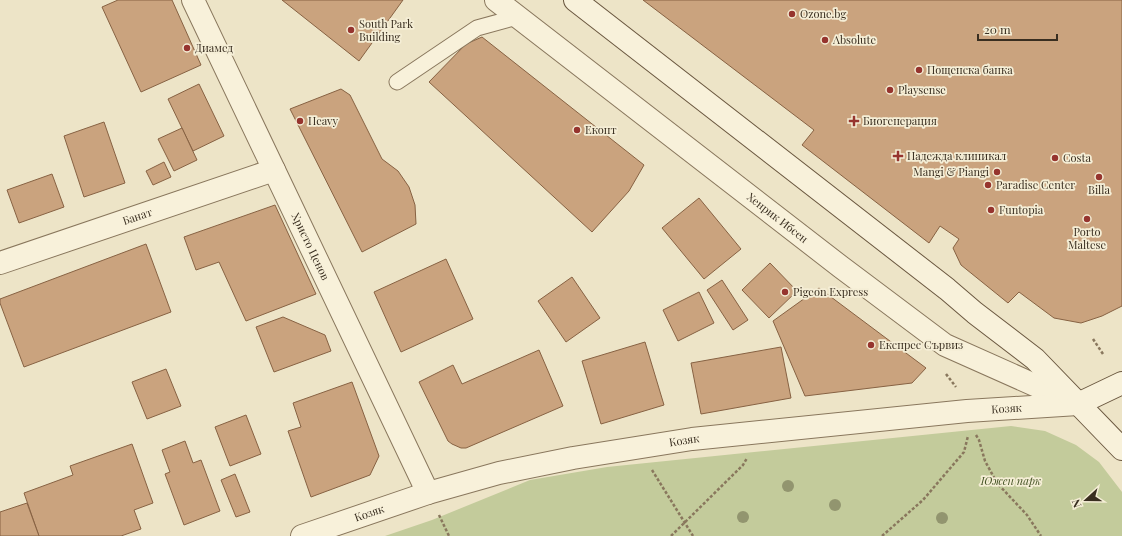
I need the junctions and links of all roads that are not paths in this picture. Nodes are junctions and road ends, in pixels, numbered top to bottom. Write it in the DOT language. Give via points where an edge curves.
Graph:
graph roads {
  1 [pos="193,0"];
  2 [pos="496,0"];
  3 [pos="575,0"];
  4 [pos="517,17"];
  5 [pos="397,82"];
  6 [pos="274,170"];
  7 [pos="0,263"];
  8 [pos="1122,383"];
  9 [pos="1078,404"];
  10 [pos="1122,449"];
  11 [pos="428,492"];
  12 [pos="302,536"];
  1 -- 6 [label="street, Христо Ценов"];
  2 -- 4 [label="street, Хенрик Ибсен"];
  3 -- 9 [label="street, Хенрик Ибсен" via="1035,359"];
  4 -- 5 [label="lane" via="478,28"];
  4 -- 9 [label="street, Хенрик Ибсен" via="945,345"];
  6 -- 7 [label="street, Банат"];
  6 -- 11 [label="street, Христо Ценов"];
  8 -- 9 [label="street"];
  9 -- 10 [label="street, Хенрик Ибсен"];
  9 -- 11 [label="street, Козяк" via="967,411 692,439 573,458 499,473"];
  11 -- 12 [label="street, Козяк"];
}
